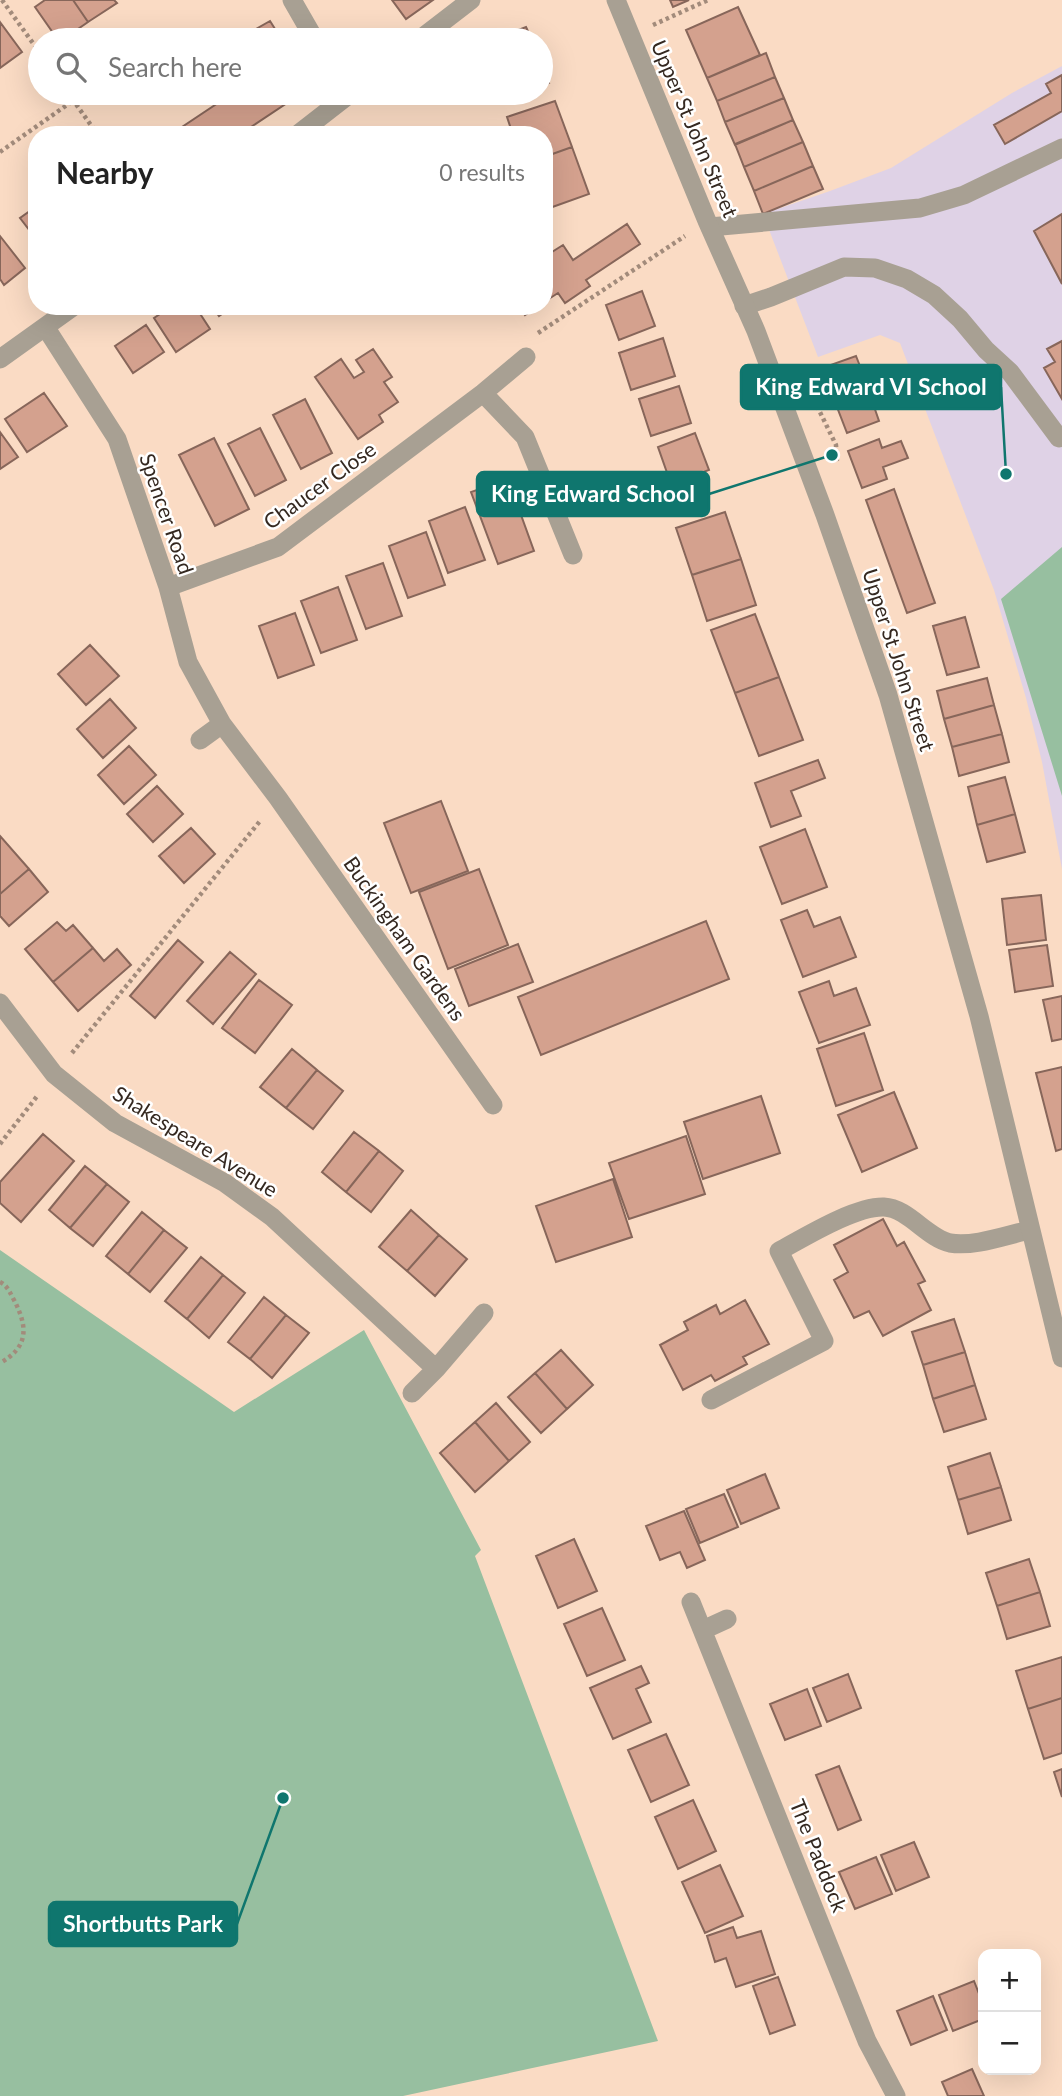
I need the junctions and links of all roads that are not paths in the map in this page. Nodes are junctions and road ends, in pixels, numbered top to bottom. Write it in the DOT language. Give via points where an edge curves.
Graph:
graph roads {
  1 [pos="292,0"];
  2 [pos="471,0"];
  3 [pos="616,0"];
  4 [pos="308,28"];
  5 [pos="435,28"];
  6 [pos="334,105"];
  7 [pos="308,126"];
  8 [pos="1062,148"];
  9 [pos="708,224"];
  10 [pos="744,306"];
  11 [pos="63,315"];
  12 [pos="46,328"];
  13 [pos="526,357"];
  14 [pos="0,359"];
  15 [pos="483,393"];
  16 [pos="1062,436"];
  17 [pos="573,555"];
  18 [pos="168,587"];
  19 [pos="222,724"];
  20 [pos="200,740"];
  21 [pos="278,798"];
  22 [pos="0,1003"];
  23 [pos="493,1105"];
  24 [pos="1030,1230"];
  25 [pos="484,1313"];
  26 [pos="1059,1337"];
  27 [pos="1062,1358"];
  28 [pos="436,1369"];
  29 [pos="412,1393"];
  30 [pos="710,1400"];
  31 [pos="691,1602"];
  32 [pos="727,1619"];
  33 [pos="703,1630"];
  34 [pos="896,2096"];
  1 -- 4 [label="street"];
  2 -- 5 [label="street"];
  3 -- 9 [label="street, Upper St John Street"];
  6 -- 7 [label="street"];
  8 -- 9 [label="street" via="964,195 920,208"];
  9 -- 10 [label="street, Upper St John Street"];
  10 -- 16 [label="street" via="844,267 875,268 907,279 960,319 1010,372 1059,438"];
  10 -- 24 [label="street, Upper St John Street" via="888,695 979,1016"];
  11 -- 12 [label="street"];
  12 -- 14 [label="street"];
  12 -- 18 [label="street, Spencer Road" via="117,439"];
  13 -- 15 [label="street, Chaucer Close"];
  15 -- 17 [label="street" via="525,437"];
  15 -- 18 [label="street, Chaucer Close" via="278,547"];
  18 -- 19 [label="street, Spencer Road" via="188,662"];
  19 -- 20 [label="street"];
  19 -- 21 [label="street, Spencer Road"];
  21 -- 23 [label="street, Buckingham Gardens"];
  22 -- 28 [label="street, Shakespeare Avenue" via="54,1074 115,1123 225,1183 272,1217"];
  24 -- 26 [label="street, Upper St John Street"];
  24 -- 30 [label="street" via="973,1243 949,1243 885,1207 859,1211 803,1238 779,1251 824,1341"];
  25 -- 28 [label="street"];
  26 -- 27 [label="street, Upper St John Street"];
  28 -- 29 [label="street"];
  31 -- 33 [label="street, The Paddock"];
  32 -- 33 [label="street"];
  33 -- 34 [label="street, The Paddock" via="867,2041"];
}
